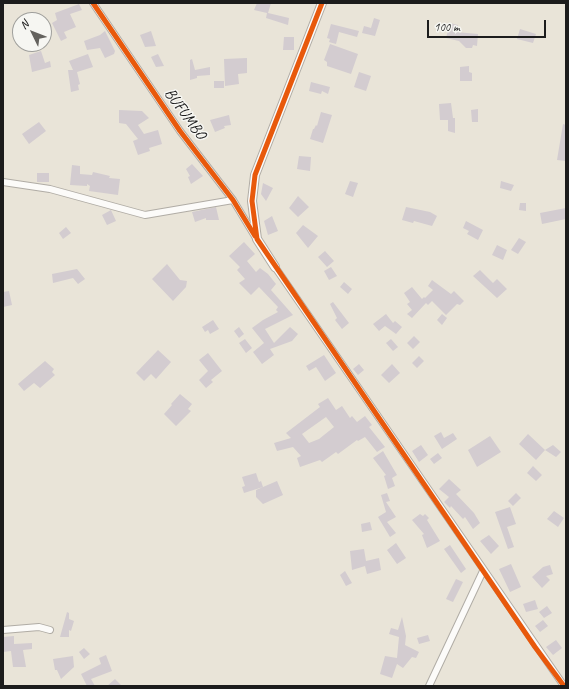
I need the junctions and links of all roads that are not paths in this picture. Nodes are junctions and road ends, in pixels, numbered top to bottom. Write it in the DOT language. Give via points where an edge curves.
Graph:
graph roads {
  1 [pos="93,3"];
  2 [pos="322,3"];
  3 [pos="3,182"];
  4 [pos="233,200"];
  5 [pos="257,239"];
  6 [pos="275,267"];
  7 [pos="483,571"];
  8 [pos="3,630"];
  9 [pos="50,630"];
  10 [pos="429,686"];
  11 [pos="564,686"];
  1 -- 4 [label="street, BUFUMBO" via="180,131"];
  2 -- 5 [label="street" via="255,175 252,201"];
  3 -- 4 [label="street" via="50,189 145,215"];
  4 -- 5 [label="street, BUFUMBO"];
  5 -- 6 [label="street"];
  6 -- 7 [label="street"];
  7 -- 10 [label="street"];
  7 -- 11 [label="street"];
  8 -- 9 [label="street" via="39,627"];
}
